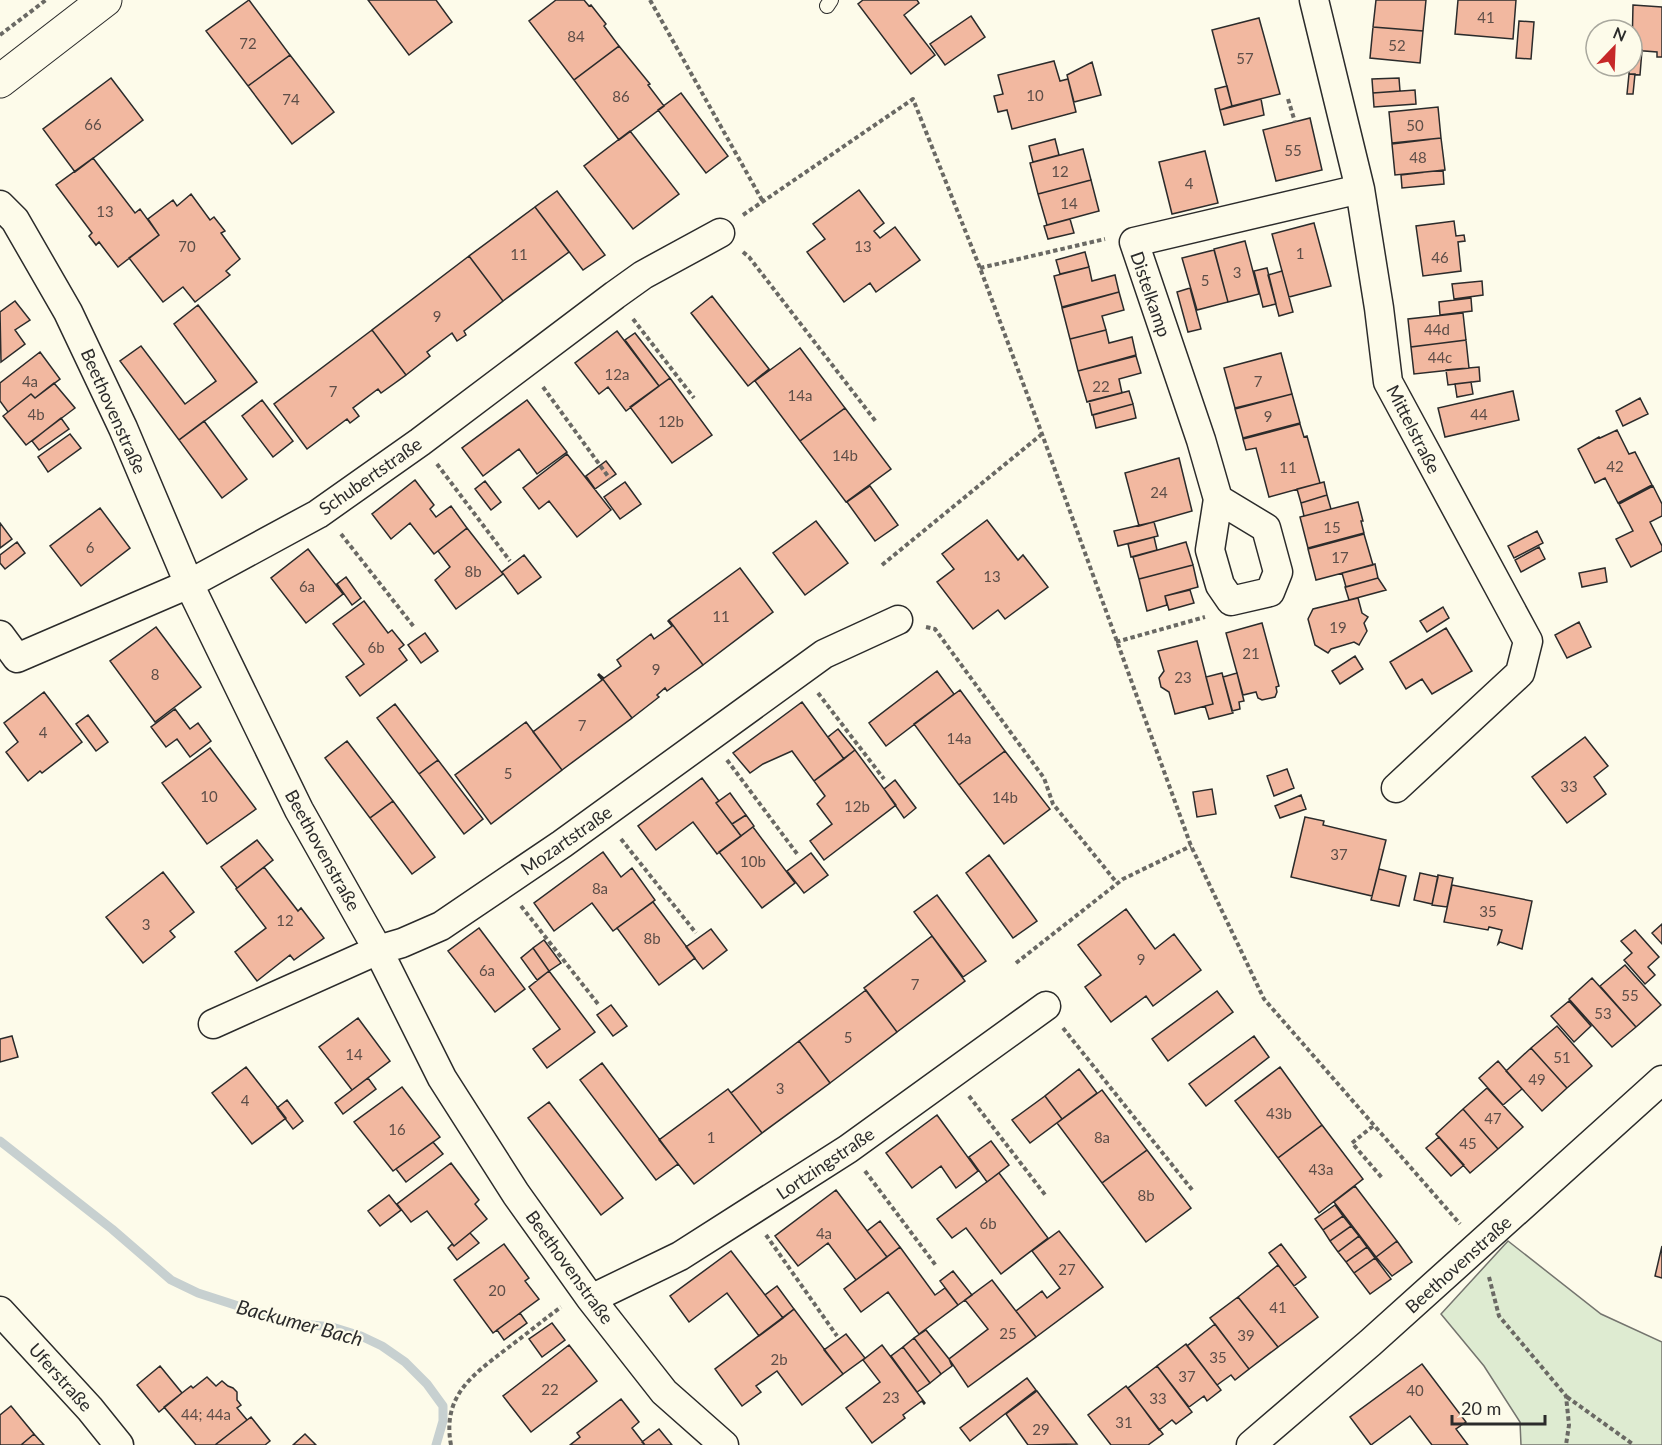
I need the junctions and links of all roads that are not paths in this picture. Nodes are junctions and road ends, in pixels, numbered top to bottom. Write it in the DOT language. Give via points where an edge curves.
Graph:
graph roads {
  1 [pos="105,0"];
  2 [pos="1314,0"];
  3 [pos="0,81"];
  4 [pos="1360,189"];
  5 [pos="0,205"];
  6 [pos="720,233"];
  7 [pos="1218,499"];
  8 [pos="189,584"];
  9 [pos="898,620"];
  10 [pos="0,635"];
  11 [pos="1396,788"];
  12 [pos="378,950"];
  13 [pos="1046,1006"];
  14 [pos="213,1024"];
  15 [pos="1662,1080"];
  16 [pos="591,1299"];
  17 [pos="1,1315"];
  18 [pos="119,1445"];
  19 [pos="724,1445"];
  20 [pos="1251,1445"];
  1 -- 3 [label="main road"];
  2 -- 4 [label="street, Mittelstraße"];
  4 -- 7 [label="street, Distelkamp" via="1134,242"];
  4 -- 11 [label="street, Mittelstraße" via="1388,382 1528,641 1520,673"];
  5 -- 8 [label="street, Beethovenstraße" via="15,220 68,312 123,428"];
  6 -- 8 [label="street, Schubertstraße" via="643,275 420,442 322,510"];
  7 -- 7 [label="street, Distelkamp" via="1210,550 1220,585 1231,601 1270,592 1278,572 1266,528"];
  8 -- 10 [label="street, Schubertstraße" via="17,658"];
  8 -- 12 [label="street, Beethovenstraße" via="299,810"];
  9 -- 12 [label="street, Mozartstraße" via="824,654 441,926"];
  12 -- 14 [label="street, Mozartstraße"];
  12 -- 16 [label="street, Beethovenstraße" via="442,1078 516,1194"];
  13 -- 16 [label="street, Lortzingstraße" via="848,1149 680,1256"];
  15 -- 20 [label="street, Beethovenstraße"];
  16 -- 19 [label="street, Beethovenstraße" via="664,1392"];
  17 -- 18 [label="street, Uferstraße"];
}
